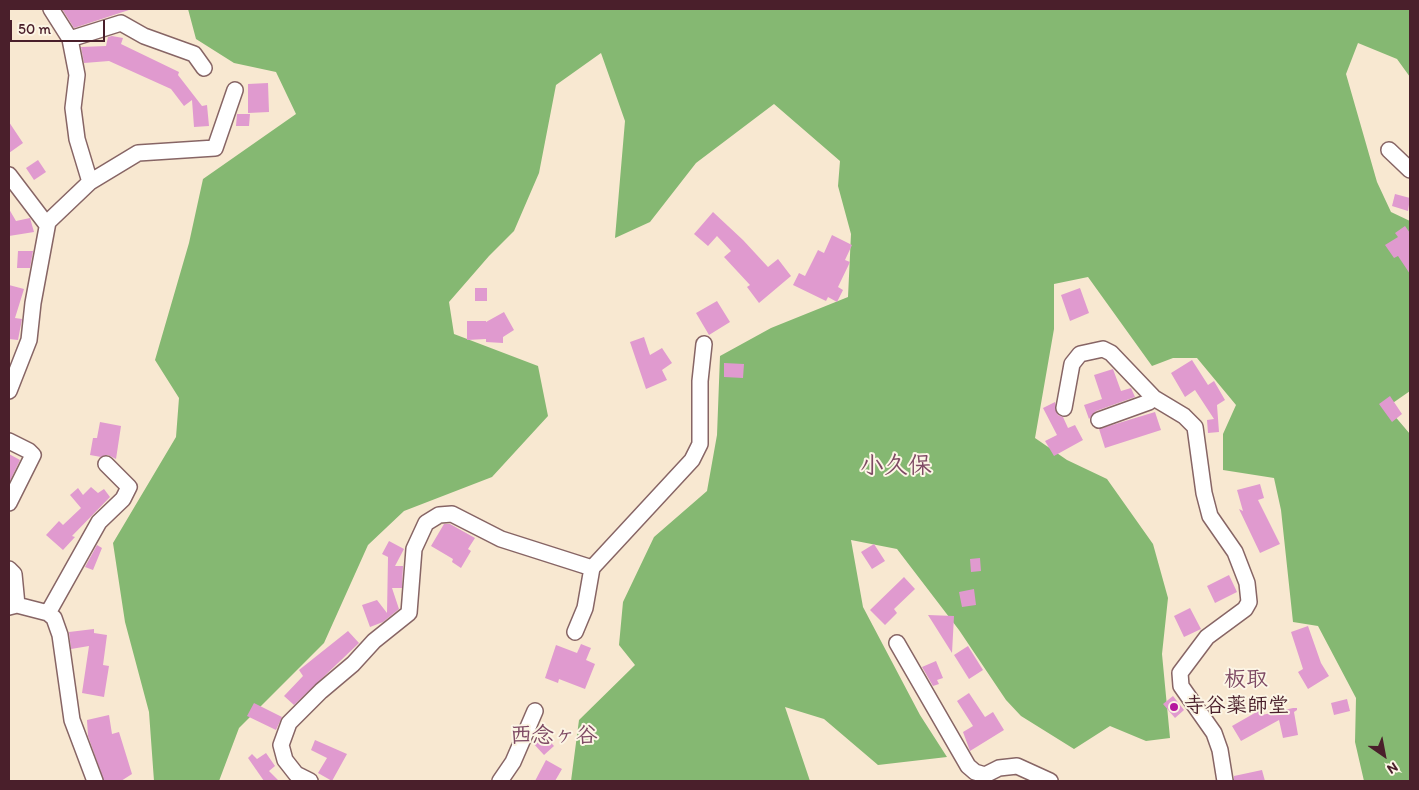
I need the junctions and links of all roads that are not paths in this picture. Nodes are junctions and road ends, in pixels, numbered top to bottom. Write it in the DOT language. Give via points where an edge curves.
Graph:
graph roads {
  1 [pos="51,9"];
  2 [pos="70,39"];
  3 [pos="204,68"];
  4 [pos="235,90"];
  5 [pos="1389,150"];
  6 [pos="1410,170"];
  7 [pos="9,175"];
  8 [pos="90,182"];
  9 [pos="47,225"];
  10 [pos="704,344"];
  11 [pos="9,390"];
  12 [pos="1154,398"];
  13 [pos="1064,408"];
  14 [pos="1099,420"];
  15 [pos="9,441"];
  16 [pos="106,464"];
  17 [pos="9,503"];
  18 [pos="592,568"];
  19 [pos="9,569"];
  20 [pos="13,606"];
  21 [pos="48,613"];
  22 [pos="575,632"];
  23 [pos="897,643"];
  24 [pos="535,711"];
  25 [pos="984,778"];
  26 [pos="95,781"];
  27 [pos="310,781"];
  28 [pos="500,781"];
  29 [pos="1050,781"];
  30 [pos="1224,781"];
  1 -- 2 [label="street"];
  2 -- 3 [label="street" via="121,23 144,36 194,54"];
  2 -- 8 [label="street" via="77,75 72,108 76,138"];
  4 -- 8 [label="street" via="216,148 138,153"];
  5 -- 6 [label="street"];
  7 -- 9 [label="street"];
  8 -- 9 [label="street"];
  9 -- 11 [label="street" via="30,340"];
  10 -- 18 [label="street" via="700,381 700,444 692,460"];
  12 -- 13 [label="street" via="1111,353 1103,349 1080,354 1072,364"];
  12 -- 14 [label="street"];
  12 -- 30 [label="street" via="1184,416 1195,428 1210,516 1235,552 1247,583 1249,602 1245,609 1207,637 1180,673 1181,686 1214,733"];
  15 -- 17 [label="street" via="33,455"];
  16 -- 21 [label="street" via="129,487 123,499 99,522"];
  18 -- 22 [label="street" via="585,608"];
  18 -- 27 [label="street" via="502,539 452,514 439,515 426,523 414,549 408,613 374,641 354,664 289,723 281,745 285,760 296,774"];
  19 -- 20 [label="street" via="14,574"];
  20 -- 21 [label="street"];
  21 -- 26 [label="street" via="54,618 60,635 72,720"];
  23 -- 25 [label="street" via="968,766"];
  24 -- 28 [label="street" via="514,762"];
  25 -- 29 [label="street" via="999,768 1017,766"];
}
